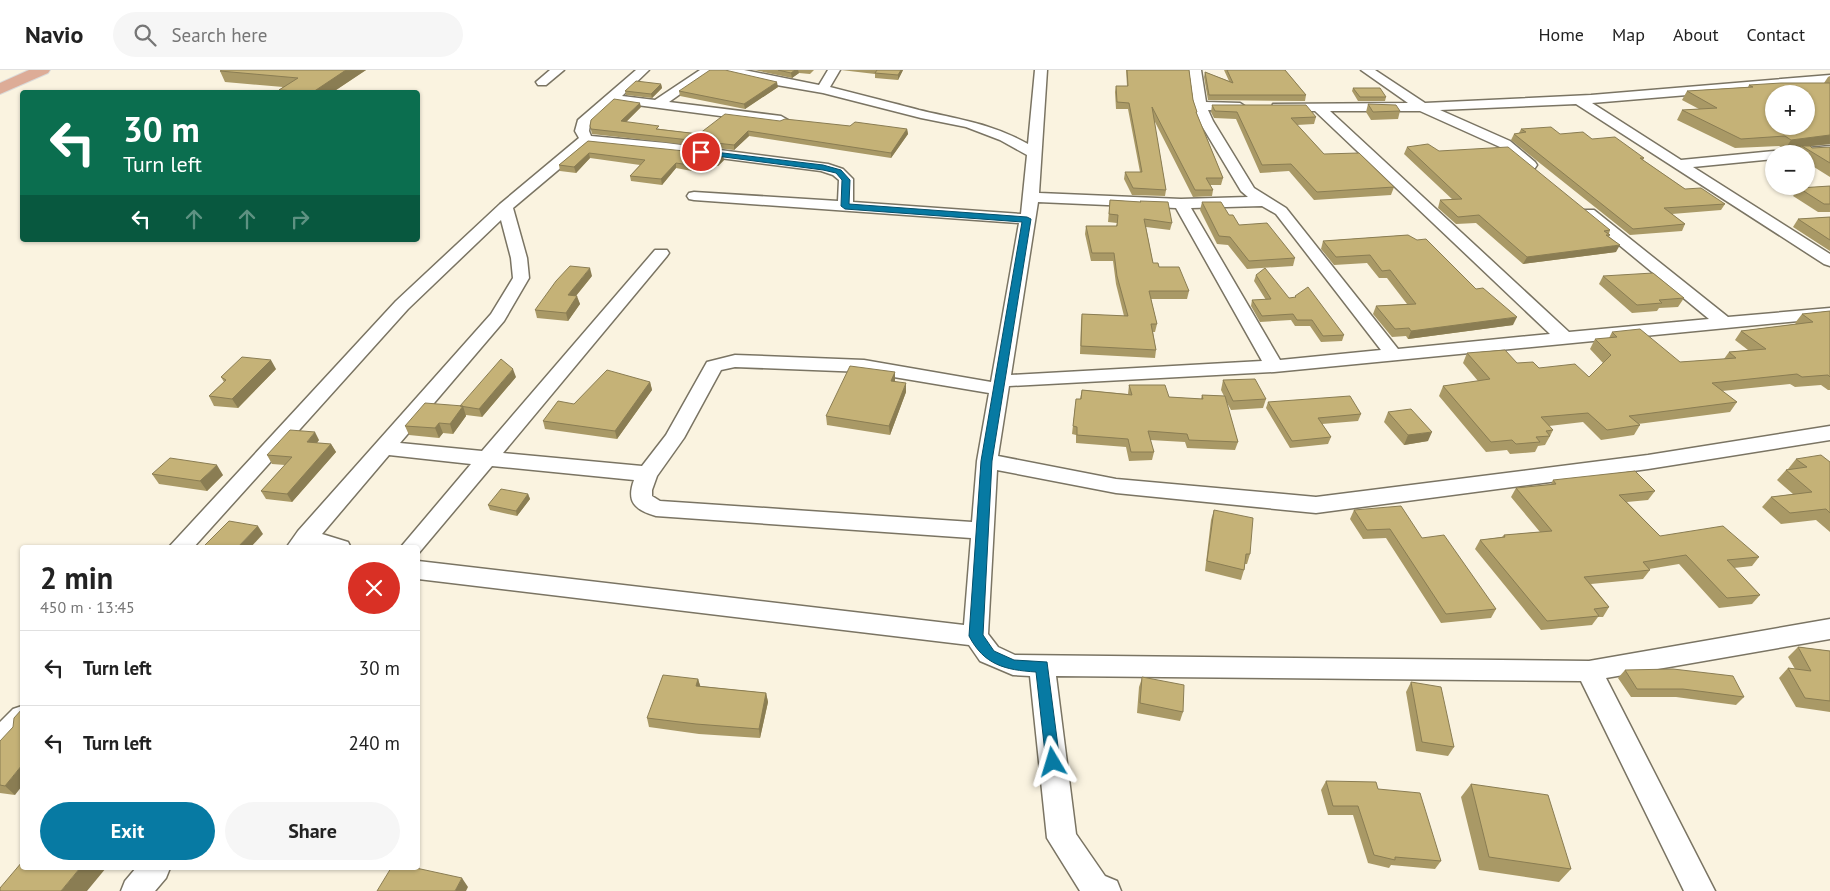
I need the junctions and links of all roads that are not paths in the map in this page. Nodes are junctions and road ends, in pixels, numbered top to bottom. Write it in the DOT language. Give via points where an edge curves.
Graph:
graph roads {
  1 [pos="19,70"];
  2 [pos="42,70"];
  3 [pos="558,70"];
  4 [pos="643,70"];
  5 [pos="708,70"];
  6 [pos="729,70"];
  7 [pos="834,70"];
  8 [pos="1041,70"];
  9 [pos="1195,70"];
  10 [pos="1367,70"];
  11 [pos="0,78"];
  12 [pos="1830,80"];
  13 [pos="542,82"];
  14 [pos="0,88"];
  15 [pos="824,89"];
  16 [pos="611,98"];
  17 [pos="1579,100"];
  18 [pos="657,104"];
  19 [pos="1200,106"];
  20 [pos="1250,107"];
  21 [pos="1269,107"];
  22 [pos="1318,107"];
  23 [pos="1422,107"];
  24 [pos="781,120"];
  25 [pos="586,138"];
  26 [pos="1830,150"];
  27 [pos="1815,151"];
  28 [pos="1034,153"];
  29 [pos="1765,156"];
  30 [pos="1679,164"];
  31 [pos="1542,175"];
  32 [pos="694,196"];
  33 [pos="1031,197"];
  34 [pos="1265,201"];
  35 [pos="1181,204"];
  36 [pos="845,206"];
  37 [pos="1580,206"];
  38 [pos="505,207"];
  39 [pos="1027,219"];
  40 [pos="1790,221"];
  41 [pos="1770,223"];
  42 [pos="661,253"];
  43 [pos="1830,261"];
  44 [pos="1830,313"];
  45 [pos="1724,323"];
  46 [pos="1564,338"];
  47 [pos="1393,354"];
  48 [pos="1274,366"];
  49 [pos="999,385"];
  50 [pos="1830,433"];
  51 [pos="383,448"];
  52 [pos="488,458"];
  53 [pos="986,461"];
  54 [pos="648,474"];
  55 [pos="982,531"];
  56 [pos="302,542"];
  57 [pos="181,545"];
  58 [pos="321,545"];
  59 [pos="414,545"];
  60 [pos="420,570"];
  61 [pos="1830,629"];
  62 [pos="976,636"];
  63 [pos="1042,666"];
  64 [pos="1589,671"];
  65 [pos="20,719"];
  66 [pos="0,741"];
  67 [pos="153,870"];
  68 [pos="136,891"];
  69 [pos="1106,891"];
  70 [pos="1700,891"];
  1 -- 11 [label="main road"];
  2 -- 14 [label="main road"];
  3 -- 13 [label="street"];
  4 -- 16 [label="street"];
  5 -- 18 [label="street"];
  6 -- 15 [label="street"];
  7 -- 15 [label="street"];
  8 -- 28 [label="street"];
  9 -- 19 [label="street"];
  10 -- 23 [label="street"];
  12 -- 17 [label="street"];
  15 -- 28 [label="street" via="970,124 1005,137"];
  16 -- 18 [label="street"];
  16 -- 25 [label="street" via="584,123 582,131"];
  17 -- 23 [label="street"];
  17 -- 30 [label="street"];
  18 -- 24 [label="street"];
  19 -- 20 [label="street"];
  19 -- 34 [label="street" via="1248,191"];
  21 -- 22 [label="street"];
  22 -- 23 [label="street"];
  22 -- 46 [label="street"];
  23 -- 31 [label="street" via="1505,144"];
  25 -- 36 [label="street" via="823,168 838,172 846,180"];
  25 -- 38 [label="street"];
  26 -- 27 [label="street"];
  28 -- 33 [label="street"];
  29 -- 30 [label="street"];
  30 -- 41 [label="street"];
  32 -- 36 [label="street"];
  33 -- 35 [label="street"];
  33 -- 39 [label="street"];
  34 -- 35 [label="street"];
  34 -- 47 [label="street" via="1281,211"];
  35 -- 48 [label="street"];
  36 -- 39 [label="street"];
  37 -- 45 [label="street"];
  38 -- 51 [label="street" via="521,278 498,317"];
  38 -- 57 [label="street" via="402,305"];
  39 -- 49 [label="street"];
  40 -- 41 [label="street"];
  41 -- 43 [label="street"];
  42 -- 52 [label="street"];
  44 -- 45 [label="street"];
  45 -- 46 [label="street"];
  46 -- 47 [label="street"];
  47 -- 48 [label="street"];
  48 -- 49 [label="street"];
  49 -- 53 [label="street"];
  49 -- 54 [label="street" via="864,366 735,361 714,366 674,438"];
  50 -- 53 [label="street" via="1648,462 1316,505 1116,486"];
  51 -- 52 [label="street"];
  51 -- 56 [label="street"];
  52 -- 54 [label="street"];
  52 -- 59 [label="street"];
  53 -- 55 [label="street"];
  54 -- 55 [label="street" via="641,490 642,500 656,508"];
  55 -- 62 [label="street"];
  56 -- 58 [label="street"];
  60 -- 62 [label="street"];
  61 -- 64 [label="street"];
  62 -- 63 [label="street" via="989,654 1013,665"];
  63 -- 64 [label="street"];
  63 -- 69 [label="street" via="1062,838 1094,886"];
  64 -- 70 [label="street"];
  65 -- 66 [label="street"];
  67 -- 68 [label="street"];
}
